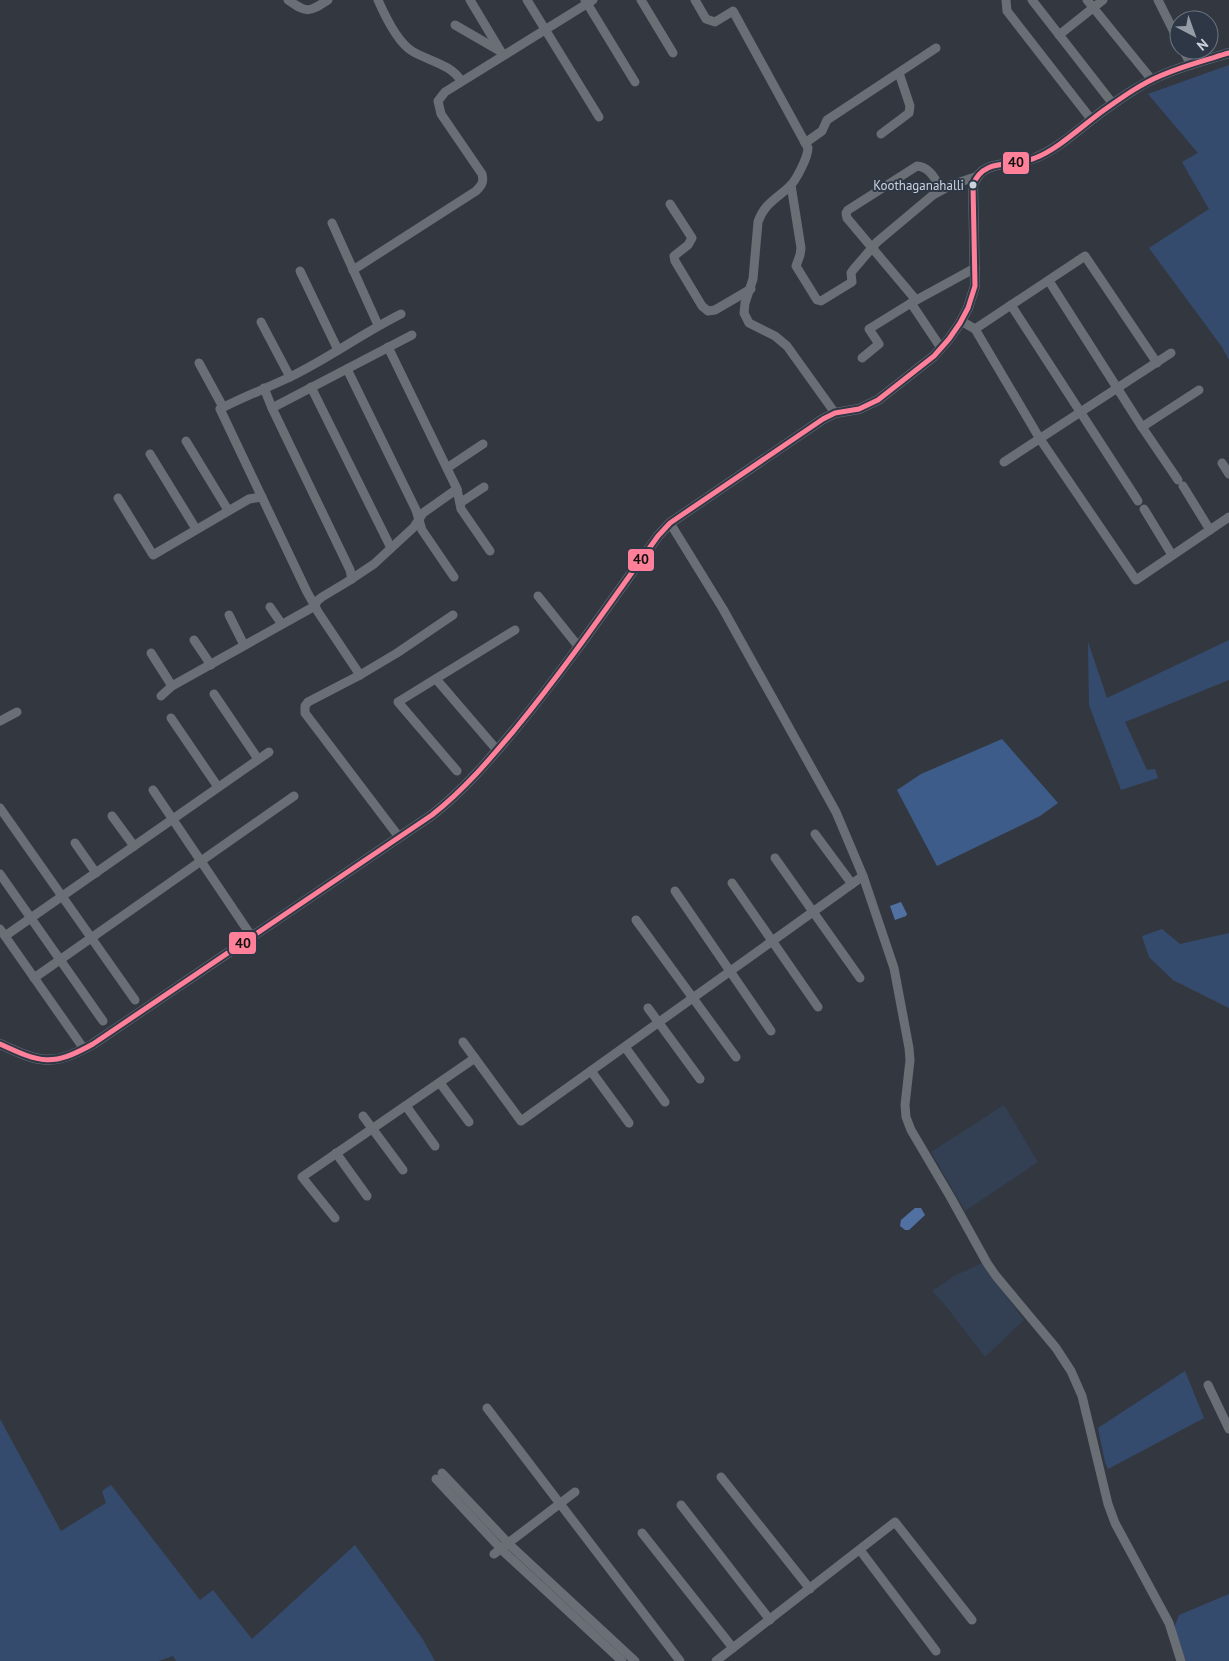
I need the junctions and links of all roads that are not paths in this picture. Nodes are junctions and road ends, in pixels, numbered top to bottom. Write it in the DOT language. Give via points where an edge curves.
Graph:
graph roads {
  1 [pos="288,0"];
  2 [pos="328,0"];
  3 [pos="378,0"];
  4 [pos="470,0"];
  5 [pos="527,0"];
  6 [pos="641,0"];
  7 [pos="695,0"];
  8 [pos="1006,0"];
  9 [pos="1032,0"];
  10 [pos="1087,0"];
  11 [pos="1103,0"];
  12 [pos="1158,0"];
  13 [pos="589,1"];
  14 [pos="1093,8"];
  15 [pos="1169,22"];
  16 [pos="455,25"];
  17 [pos="545,30"];
  18 [pos="1059,36"];
  19 [pos="936,48"];
  20 [pos="502,53"];
  21 [pos="673,53"];
  22 [pos="1229,53"];
  23 [pos="1188,60"];
  24 [pos="1191,65"];
  25 [pos="899,73"];
  26 [pos="1152,80"];
  27 [pos="461,81"];
  28 [pos="635,82"];
  29 [pos="1113,104"];
  30 [pos="599,117"];
  31 [pos="1091,119"];
  32 [pos="880,134"];
  33 [pos="805,143"];
  34 [pos="975,177"];
  35 [pos="791,185"];
  36 [pos="942,190"];
  37 [pos="670,204"];
  38 [pos="332,223"];
  39 [pos="872,247"];
  40 [pos="975,268"];
  41 [pos="300,270"];
  42 [pos="353,270"];
  43 [pos="1049,281"];
  44 [pos="751,289"];
  45 [pos="913,302"];
  46 [pos="1011,305"];
  47 [pos="401,314"];
  48 [pos="961,321"];
  49 [pos="261,322"];
  50 [pos="378,325"];
  51 [pos="975,329"];
  52 [pos="412,335"];
  53 [pos="388,347"];
  54 [pos="941,348"];
  55 [pos="338,350"];
  56 [pos="1171,353"];
  57 [pos="862,358"];
  58 [pos="199,363"];
  59 [pos="1157,363"];
  60 [pos="347,369"];
  61 [pos="290,377"];
  62 [pos="311,387"];
  63 [pos="264,388"];
  64 [pos="1118,389"];
  65 [pos="1199,390"];
  66 [pos="223,407"];
  67 [pos="272,408"];
  68 [pos="1081,412"];
  69 [pos="835,413"];
  70 [pos="1142,428"];
  71 [pos="1040,439"];
  72 [pos="186,441"];
  73 [pos="483,444"];
  74 [pos="150,454"];
  75 [pos="1004,462"];
  76 [pos="1222,463"];
  77 [pos="447,468"];
  78 [pos="1229,474"];
  79 [pos="484,487"];
  80 [pos="457,489"];
  81 [pos="262,497"];
  82 [pos="118,498"];
  83 [pos="1138,501"];
  84 [pos="460,503"];
  85 [pos="1144,509"];
  86 [pos="228,510"];
  87 [pos="1229,517"];
  88 [pos="418,520"];
  89 [pos="670,523"];
  90 [pos="196,529"];
  91 [pos="1210,530"];
  92 [pos="391,548"];
  93 [pos="490,551"];
  94 [pos="1172,555"];
  95 [pos="454,577"];
  96 [pos="352,579"];
  97 [pos="538,596"];
  98 [pos="315,606"];
  99 [pos="270,607"];
  100 [pos="229,615"];
  101 [pos="452,615"];
  102 [pos="281,623"];
  103 [pos="515,630"];
  104 [pos="194,640"];
  105 [pos="244,645"];
  106 [pos="578,646"];
  107 [pos="151,653"];
  108 [pos="211,665"];
  109 [pos="360,675"];
  110 [pos="436,678"];
  111 [pos="172,686"];
  112 [pos="214,694"];
  113 [pos="161,696"];
  114 [pos="17,712"];
  115 [pos="172,718"];
  116 [pos="0,721"];
  117 [pos="497,750"];
  118 [pos="269,752"];
  119 [pos="258,759"];
  120 [pos="457,771"];
  121 [pos="218,787"];
  122 [pos="153,790"];
  123 [pos="294,796"];
  124 [pos="0,808"];
  125 [pos="112,816"];
  126 [pos="172,819"];
  127 [pos="815,834"];
  128 [pos="400,837"];
  129 [pos="75,843"];
  130 [pos="134,846"];
  131 [pos="775,858"];
  132 [pos="201,861"];
  133 [pos="96,873"];
  134 [pos="0,874"];
  135 [pos="863,876"];
  136 [pos="732,883"];
  137 [pos="852,884"];
  138 [pos="675,891"];
  139 [pos="62,896"];
  140 [pos="812,912"];
  141 [pos="31,918"];
  142 [pos="636,920"];
  143 [pos="2,933"];
  144 [pos="252,937"];
  145 [pos="91,938"];
  146 [pos="772,942"];
  147 [pos="60,960"];
  148 [pos="730,971"];
  149 [pos="34,978"];
  150 [pos="860,978"];
  151 [pos="693,998"];
  152 [pos="135,1000"];
  153 [pos="818,1007"];
  154 [pos="648,1008"];
  155 [pos="103,1021"];
  156 [pos="658,1023"];
  157 [pos="771,1031"];
  158 [pos="463,1042"];
  159 [pos="0,1044"];
  160 [pos="625,1046"];
  161 [pos="84,1049"];
  162 [pos="736,1057"];
  163 [pos="475,1058"];
  164 [pos="591,1071"];
  165 [pos="700,1079"];
  166 [pos="440,1083"];
  167 [pos="665,1102"];
  168 [pos="406,1106"];
  169 [pos="363,1116"];
  170 [pos="469,1122"];
  171 [pos="629,1123"];
  172 [pos="372,1129"];
  173 [pos="436,1146"];
  174 [pos="336,1153"];
  175 [pos="403,1170"];
  176 [pos="367,1196"];
  177 [pos="335,1218"];
  178 [pos="1208,1385"];
  179 [pos="487,1408"];
  180 [pos="1229,1429"];
  181 [pos="439,1476"];
  182 [pos="721,1476"];
  183 [pos="575,1492"];
  184 [pos="560,1503"];
  185 [pos="681,1505"];
  186 [pos="642,1534"];
  187 [pos="501,1549"];
  188 [pos="860,1550"];
  189 [pos="810,1589"];
  190 [pos="770,1620"];
  191 [pos="972,1620"];
  192 [pos="733,1648"];
  193 [pos="936,1651"];
  194 [pos="622,1661"];
  195 [pos="635,1661"];
  196 [pos="680,1661"];
  197 [pos="716,1661"];
  198 [pos="1181,1661"];
  1 -- 2 [label="street" via="304,11 313,10"];
  3 -- 27 [label="street" via="389,25 410,50 458,75"];
  4 -- 20 [label="street"];
  5 -- 17 [label="street"];
  6 -- 21 [label="street"];
  7 -- 33 [label="street" via="706,19 715,22 733,11"];
  8 -- 31 [label="street" via="1008,11"];
  9 -- 18 [label="street"];
  10 -- 14 [label="street"];
  11 -- 14 [label="street"];
  12 -- 15 [label="street"];
  13 -- 17 [label="street"];
  13 -- 28 [label="street"];
  14 -- 18 [label="street"];
  14 -- 26 [label="street"];
  16 -- 20 [label="street"];
  17 -- 20 [label="street"];
  17 -- 30 [label="street"];
  18 -- 29 [label="street"];
  19 -- 25 [label="street"];
  20 -- 27 [label="street"];
  22 -- 24 [label="street"];
  23 -- 24 [label="street"];
  24 -- 26 [label="street"];
  25 -- 32 [label="street" via="910,106 908,113"];
  25 -- 33 [label="street" via="827,120 822,131"];
  26 -- 29 [label="street"];
  27 -- 42 [label="street" via="444,92 438,101 441,114 482,174 481,186"];
  29 -- 31 [label="street"];
  31 -- 34 [label="street" via="1049,151 1035,158 983,169"];
  33 -- 35 [label="street" via="808,153"];
  34 -- 36 [label="street"];
  34 -- 40 [label="street"];
  35 -- 39 [label="street" via="801,248 796,266 817,300 821,301 852,282 851,273"];
  35 -- 44 [label="street" via="769,202 760,215"];
  36 -- 39 [label="street"];
  36 -- 39 [label="street" via="929,170 917,166 848,210 847,218"];
  37 -- 44 [label="street" via="692,238 674,256 675,261 702,306 714,310"];
  38 -- 42 [label="street"];
  39 -- 45 [label="street"];
  40 -- 45 [label="street"];
  40 -- 48 [label="street" via="975,286"];
  41 -- 55 [label="street"];
  42 -- 50 [label="street"];
  43 -- 46 [label="street"];
  43 -- 59 [label="street" via="1085,256"];
  43 -- 64 [label="street"];
  44 -- 69 [label="street" via="744,313 749,323 787,346"];
  45 -- 54 [label="street"];
  45 -- 57 [label="street" via="869,329 879,344"];
  46 -- 51 [label="street"];
  46 -- 68 [label="street"];
  47 -- 50 [label="street"];
  48 -- 51 [label="street"];
  48 -- 54 [label="street"];
  49 -- 61 [label="street"];
  50 -- 55 [label="street"];
  51 -- 71 [label="street"];
  52 -- 53 [label="street"];
  53 -- 60 [label="street"];
  53 -- 77 [label="street"];
  54 -- 69 [label="street" via="878,400 860,409"];
  55 -- 61 [label="street"];
  56 -- 59 [label="street"];
  58 -- 66 [label="street"];
  59 -- 64 [label="street"];
  60 -- 62 [label="street"];
  60 -- 88 [label="street"];
  61 -- 63 [label="street"];
  62 -- 67 [label="street"];
  62 -- 92 [label="street"];
  63 -- 66 [label="street"];
  63 -- 67 [label="street"];
  64 -- 68 [label="street"];
  64 -- 70 [label="street"];
  65 -- 70 [label="street"];
  66 -- 81 [label="street" via="220,408"];
  67 -- 96 [label="street"];
  68 -- 71 [label="street"];
  68 -- 83 [label="street"];
  69 -- 89 [label="street"];
  70 -- 91 [label="street"];
  71 -- 75 [label="street"];
  71 -- 94 [label="street" via="1136,580"];
  72 -- 86 [label="street"];
  73 -- 77 [label="street"];
  74 -- 90 [label="street"];
  76 -- 78 [label="street"];
  77 -- 80 [label="street"];
  79 -- 84 [label="street"];
  80 -- 84 [label="street"];
  80 -- 88 [label="street"];
  81 -- 86 [label="street" via="249,499"];
  81 -- 98 [label="street"];
  82 -- 90 [label="street" via="153,555"];
  84 -- 93 [label="street"];
  85 -- 94 [label="street"];
  86 -- 90 [label="street"];
  87 -- 91 [label="street"];
  88 -- 92 [label="street"];
  88 -- 95 [label="street"];
  89 -- 106 [label="street"];
  89 -- 135 [label="street" via="836,812"];
  91 -- 94 [label="street"];
  92 -- 96 [label="street"];
  96 -- 98 [label="street" via="322,597"];
  97 -- 106 [label="street"];
  98 -- 102 [label="street"];
  98 -- 109 [label="street"];
  99 -- 102 [label="street"];
  100 -- 105 [label="street"];
  101 -- 109 [label="street"];
  102 -- 105 [label="street"];
  103 -- 110 [label="street"];
  104 -- 108 [label="street"];
  105 -- 108 [label="street"];
  106 -- 117 [label="street"];
  107 -- 111 [label="street"];
  108 -- 111 [label="street"];
  109 -- 128 [label="street" via="308,702 304,710"];
  110 -- 117 [label="street"];
  110 -- 120 [label="street" via="398,702"];
  111 -- 113 [label="street"];
  112 -- 119 [label="street"];
  114 -- 116 [label="street"];
  115 -- 121 [label="street"];
  117 -- 128 [label="street" via="454,798"];
  118 -- 119 [label="street"];
  119 -- 121 [label="street"];
  121 -- 126 [label="street"];
  122 -- 126 [label="street"];
  123 -- 132 [label="street"];
  124 -- 139 [label="street"];
  125 -- 130 [label="street"];
  126 -- 130 [label="street"];
  126 -- 132 [label="street"];
  127 -- 137 [label="street"];
  128 -- 144 [label="street"];
  129 -- 133 [label="street"];
  130 -- 133 [label="street"];
  131 -- 140 [label="street"];
  132 -- 144 [label="street"];
  132 -- 145 [label="street"];
  133 -- 139 [label="street"];
  134 -- 141 [label="street"];
  135 -- 137 [label="street"];
  135 -- 198 [label="street" via="897,980 909,1048 905,1105 911,1130 987,1263 1072,1371 1082,1396 1115,1523 1169,1623"];
  136 -- 146 [label="street"];
  137 -- 140 [label="street"];
  138 -- 148 [label="street"];
  139 -- 141 [label="street"];
  139 -- 145 [label="street"];
  140 -- 146 [label="street"];
  140 -- 150 [label="street"];
  141 -- 143 [label="street"];
  141 -- 147 [label="street"];
  142 -- 151 [label="street"];
  143 -- 149 [label="street"];
  144 -- 161 [label="street"];
  145 -- 147 [label="street"];
  145 -- 152 [label="street"];
  146 -- 148 [label="street"];
  146 -- 153 [label="street"];
  147 -- 149 [label="street"];
  147 -- 155 [label="street"];
  148 -- 151 [label="street"];
  148 -- 157 [label="street"];
  149 -- 161 [label="street"];
  151 -- 156 [label="street"];
  151 -- 162 [label="street"];
  154 -- 156 [label="street"];
  156 -- 160 [label="street"];
  156 -- 165 [label="street"];
  158 -- 163 [label="street"];
  159 -- 161 [label="street" via="28,1057 45,1060 61,1059"];
  160 -- 164 [label="street"];
  160 -- 167 [label="street"];
  163 -- 164 [label="street" via="521,1121"];
  163 -- 166 [label="street"];
  164 -- 171 [label="street"];
  166 -- 168 [label="street"];
  166 -- 170 [label="street"];
  168 -- 172 [label="street"];
  168 -- 173 [label="street"];
  169 -- 172 [label="street"];
  172 -- 174 [label="street"];
  172 -- 175 [label="street"];
  174 -- 176 [label="street"];
  174 -- 177 [label="street" via="302,1177"];
  178 -- 180 [label="street"];
  179 -- 184 [label="street"];
  181 -- 187 [label="street"];
  182 -- 189 [label="street"];
  183 -- 184 [label="street"];
  184 -- 187 [label="street"];
  184 -- 196 [label="street"];
  185 -- 190 [label="street"];
  186 -- 192 [label="street"];
  187 -- 194 [label="street"];
  187 -- 195 [label="street"];
  188 -- 189 [label="street"];
  188 -- 191 [label="street" via="895,1522"];
  188 -- 193 [label="street"];
  189 -- 190 [label="street"];
  190 -- 192 [label="street"];
  192 -- 197 [label="street"];
}
